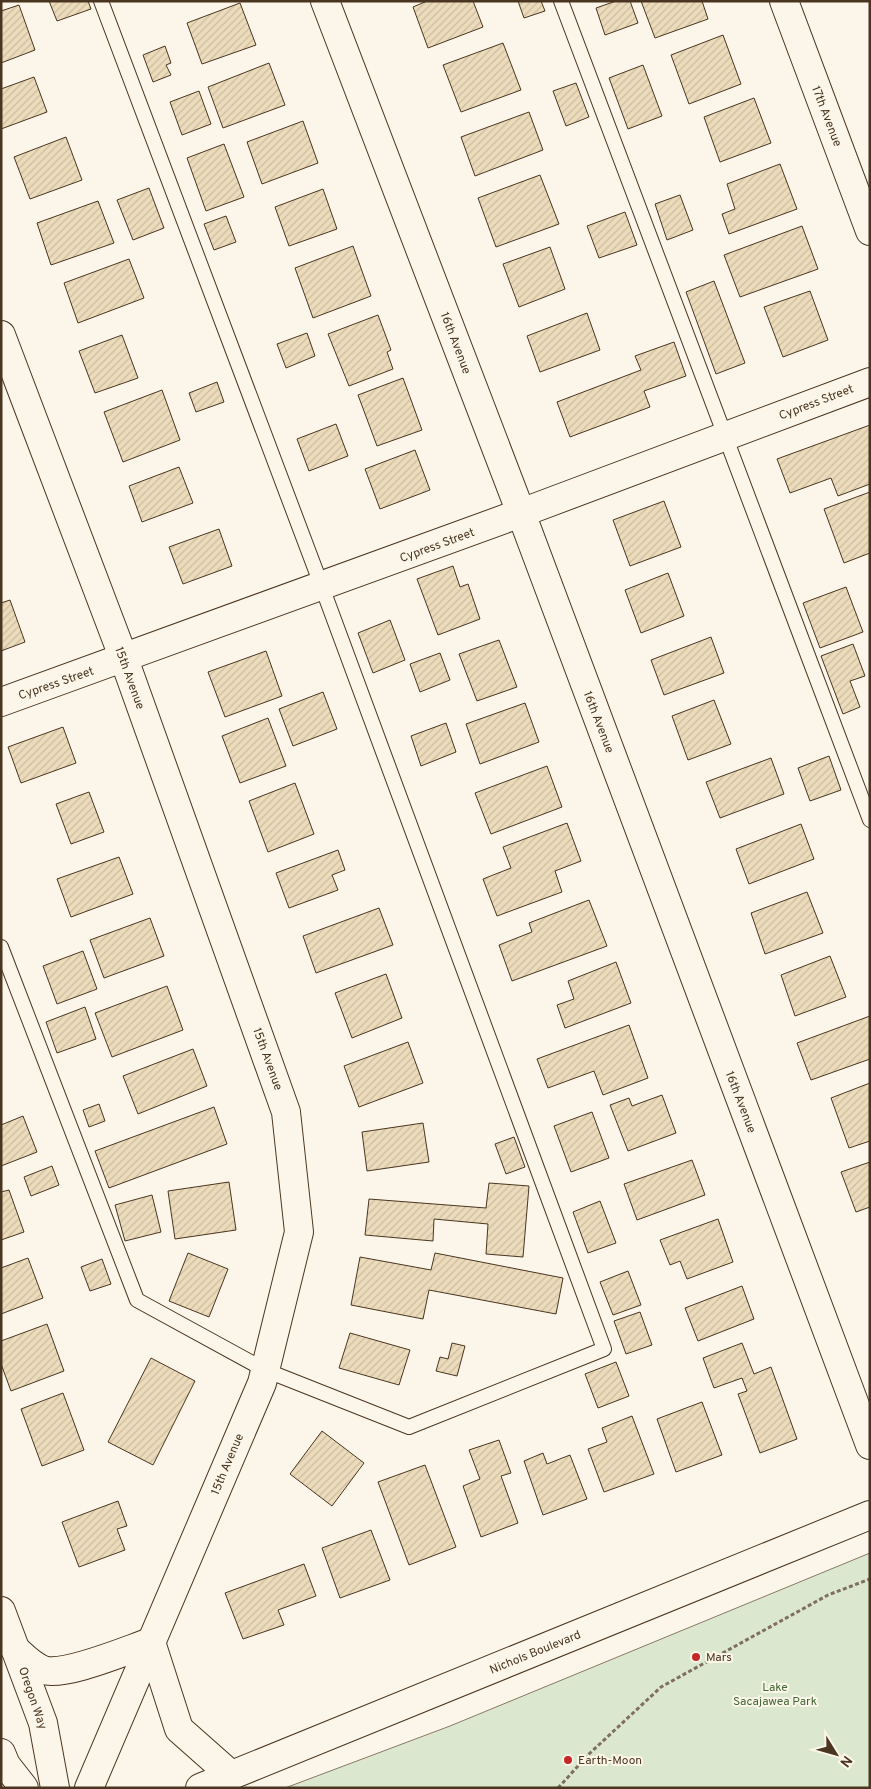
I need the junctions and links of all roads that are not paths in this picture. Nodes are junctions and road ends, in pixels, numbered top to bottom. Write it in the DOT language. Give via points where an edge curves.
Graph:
graph roads {
  1 [pos="102,1"];
  2 [pos="325,1"];
  3 [pos="561,1"];
  4 [pos="784,1"];
  5 [pos="870,231"];
  6 [pos="1,335"];
  7 [pos="870,382"];
  8 [pos="724,437"];
  9 [pos="521,514"];
  10 [pos="322,587"];
  11 [pos="124,659"];
  12 [pos="1,702"];
  13 [pos="870,820"];
  14 [pos="1,948"];
  15 [pos="266,1370"];
  16 [pos="870,1445"];
  17 [pos="870,1515"];
  18 [pos="1,1611"];
  19 [pos="151,1642"];
  20 [pos="16,1649"];
  21 [pos="1,1753"];
  22 [pos="224,1781"];
  23 [pos="24,1788"];
  24 [pos="55,1788"];
  25 [pos="89,1788"];
  26 [pos="200,1788"];
  1 -- 10 [label="lane"];
  2 -- 9 [label="street, 16th Avenue"];
  3 -- 8 [label="lane"];
  4 -- 5 [label="street, 17th Avenue"];
  6 -- 11 [label="street, 15th Avenue"];
  7 -- 8 [label="street, Cypress Street"];
  8 -- 9 [label="street, Cypress Street"];
  8 -- 13 [label="lane"];
  9 -- 10 [label="street, Cypress Street"];
  9 -- 16 [label="street, 16th Avenue"];
  10 -- 11 [label="street, Cypress Street"];
  10 -- 15 [label="lane" via="604,1349 409,1427"];
  11 -- 12 [label="street, Cypress Street"];
  11 -- 15 [label="street, 15th Avenue" via="286,1112 299,1232"];
  14 -- 15 [label="lane" via="137,1300"];
  15 -- 19 [label="street, 15th Avenue"];
  17 -- 22 [label="street, Nichols Boulevard"];
  18 -- 20 [label="street, Oregon Way"];
  19 -- 20 [label="street" via="70,1669 44,1670 30,1663"];
  19 -- 22 [label="street" via="179,1729"];
  19 -- 25 [label="street, 15th Avenue"];
  20 -- 24 [label="street, Oregon Way" via="43,1724"];
  21 -- 23 [label="street"];
  22 -- 26 [label="street, Nichols Boulevard"];
}
